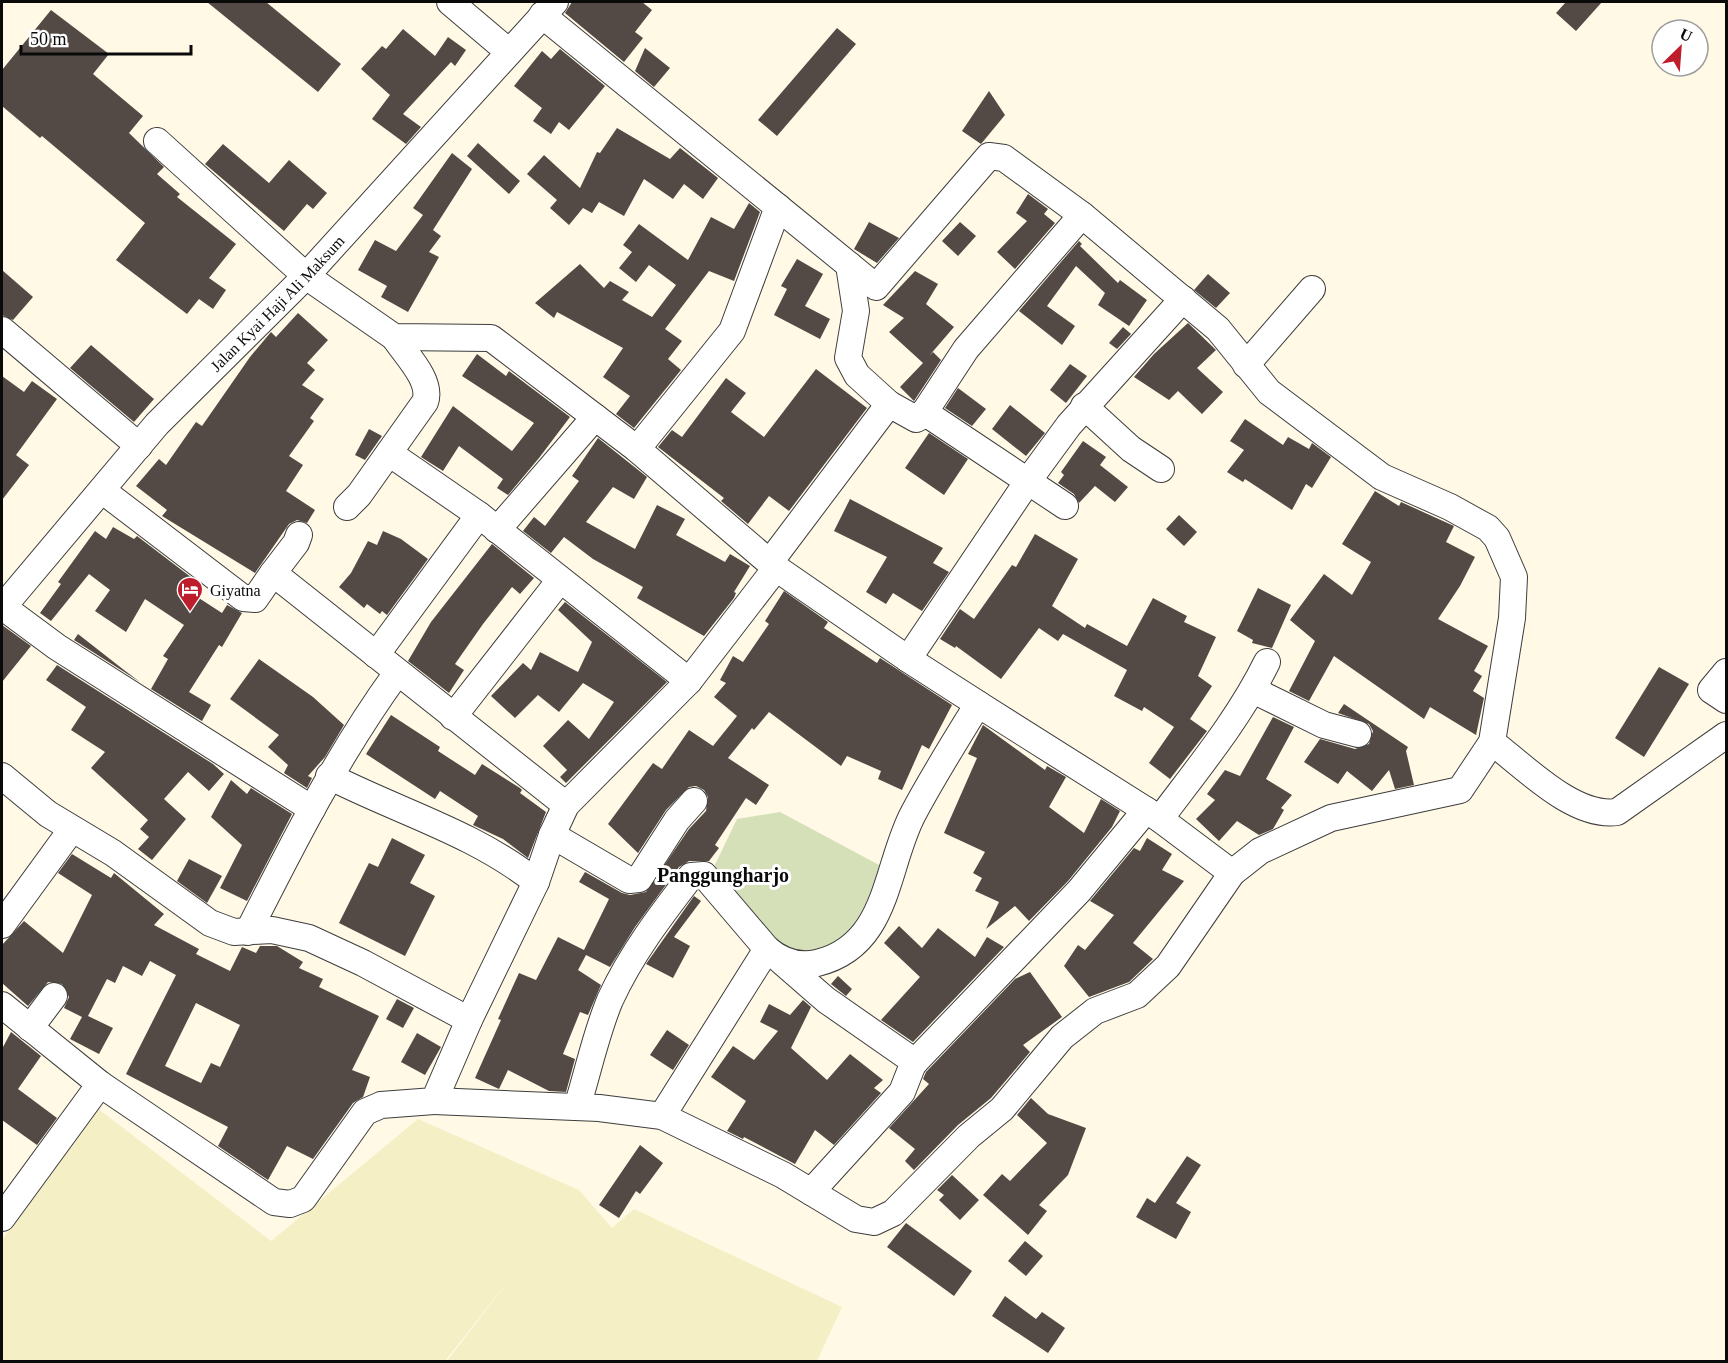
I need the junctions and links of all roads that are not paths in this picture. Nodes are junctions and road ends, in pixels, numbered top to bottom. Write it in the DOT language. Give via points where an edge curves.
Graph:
graph roads {
  1 [pos="450,2"];
  2 [pos="548,8"];
  3 [pos="509,52"];
  4 [pos="157,141"];
  5 [pos="778,207"];
  6 [pos="1082,215"];
  7 [pos="849,265"];
  8 [pos="306,276"];
  9 [pos="1312,289"];
  10 [pos="1182,299"];
  11 [pos="2,330"];
  12 [pos="394,337"];
  13 [pos="1246,365"];
  14 [pos="889,404"];
  15 [pos="1084,406"];
  16 [pos="924,412"];
  17 [pos="595,417"];
  18 [pos="139,447"];
  19 [pos="637,449"];
  20 [pos="388,453"];
  21 [pos="1161,469"];
  22 [pos="1028,481"];
  23 [pos="102,491"];
  24 [pos="1065,506"];
  25 [pos="347,507"];
  26 [pos="488,523"];
  27 [pos="299,535"];
  28 [pos="773,566"];
  29 [pos="273,573"];
  30 [pos="560,580"];
  31 [pos="2,608"];
  32 [pos="375,655"];
  33 [pos="908,660"];
  34 [pos="1267,662"];
  35 [pos="1726,672"];
  36 [pos="397,674"];
  37 [pos="689,681"];
  38 [pos="1253,690"];
  39 [pos="1726,700"];
  40 [pos="978,704"];
  41 [pos="453,717"];
  42 [pos="1358,734"];
  43 [pos="1726,735"];
  44 [pos="1492,742"];
  45 [pos="2,776"];
  46 [pos="329,776"];
  47 [pos="694,801"];
  48 [pos="566,805"];
  49 [pos="312,809"];
  50 [pos="1153,814"];
  51 [pos="72,829"];
  52 [pos="552,836"];
  53 [pos="1232,873"];
  54 [pos="536,882"];
  55 [pos="2,925"];
  56 [pos="248,932"];
  57 [pos="773,955"];
  58 [pos="54,996"];
  59 [pos="4,1011"];
  60 [pos="469,1020"];
  61 [pos="30,1028"];
  62 [pos="915,1062"];
  63 [pos="100,1084"];
  64 [pos="434,1101"];
  65 [pos="577,1107"];
  66 [pos="662,1116"];
  67 [pos="811,1192"];
  68 [pos="2,1218"];
  1 -- 3 [label="street"];
  2 -- 3 [label="street, Jalan Kyai Haji Ali Maksum"];
  2 -- 5 [label="street"];
  3 -- 8 [label="street, Jalan Kyai Haji Ali Maksum"];
  4 -- 8 [label="street"];
  5 -- 7 [label="street"];
  5 -- 19 [label="street" via="732,331"];
  6 -- 7 [label="street" via="1004,158 989,156 879,286 873,286"];
  6 -- 10 [label="street"];
  6 -- 16 [label="street" via="966,349"];
  7 -- 14 [label="street" via="856,311 848,358 857,375"];
  8 -- 12 [label="street"];
  8 -- 18 [label="street, Jalan Kyai Haji Ali Maksum" via="157,424"];
  9 -- 13 [label="street"];
  10 -- 13 [label="street" via="1218,328"];
  10 -- 15 [label="street"];
  11 -- 18 [label="street"];
  12 -- 17 [label="street" via="491,338"];
  12 -- 20 [label="street" via="428,394"];
  13 -- 44 [label="street" via="1269,392 1382,477 1450,507 1488,528 1497,538 1514,577 1512,618"];
  14 -- 16 [label="street" via="916,419"];
  14 -- 28 [label="street"];
  15 -- 21 [label="street" via="1131,449"];
  15 -- 22 [label="street"];
  16 -- 22 [label="street"];
  17 -- 19 [label="street"];
  17 -- 26 [label="street"];
  18 -- 23 [label="street, Jalan Kyai Haji Ali Maksum"];
  19 -- 28 [label="street"];
  20 -- 25 [label="street"];
  20 -- 26 [label="street"];
  22 -- 24 [label="street"];
  22 -- 33 [label="street"];
  23 -- 29 [label="street" via="243,598 255,599"];
  23 -- 31 [label="street, Jalan Kyai Haji Ali Maksum"];
  26 -- 30 [label="street"];
  26 -- 32 [label="street"];
  27 -- 29 [label="street"];
  28 -- 33 [label="street"];
  28 -- 37 [label="street"];
  29 -- 32 [label="street"];
  30 -- 37 [label="street"];
  30 -- 41 [label="street"];
  31 -- 49 [label="street"];
  32 -- 36 [label="street"];
  33 -- 40 [label="street"];
  34 -- 38 [label="street"];
  35 -- 39 [label="street" via="1711,690"];
  36 -- 41 [label="street"];
  36 -- 46 [label="street"];
  37 -- 48 [label="street"];
  38 -- 42 [label="street" via="1324,725"];
  38 -- 50 [label="street" via="1220,740"];
  40 -- 50 [label="street"];
  40 -- 57 [label="street" via="912,816 878,914 854,946 832,959 808,965"];
  41 -- 48 [label="street"];
  43 -- 44 [label="street" via="1617,813 1601,814 1568,801"];
  44 -- 53 [label="street" via="1460,790 1331,818 1260,851"];
  45 -- 51 [label="street"];
  46 -- 49 [label="street"];
  46 -- 54 [label="street" via="477,844"];
  47 -- 52 [label="street" via="677,819 639,879 629,880"];
  48 -- 52 [label="street"];
  49 -- 56 [label="street"];
  50 -- 53 [label="street"];
  50 -- 62 [label="street"];
  51 -- 55 [label="street"];
  51 -- 56 [label="street" via="113,853 210,922 234,932"];
  52 -- 54 [label="street"];
  53 -- 67 [label="street" via="1168,966 1137,995 1095,1011 1062,1037 1002,1109 969,1136 893,1213 874,1222 856,1219"];
  54 -- 60 [label="street"];
  56 -- 60 [label="street" via="272,930 309,938"];
  57 -- 62 [label="street" via="826,1000"];
  57 -- 65 [label="street" via="705,875 691,876 657,919 609,1002"];
  57 -- 66 [label="street"];
  58 -- 61 [label="street"];
  59 -- 61 [label="street"];
  60 -- 64 [label="street"];
  61 -- 63 [label="street"];
  62 -- 67 [label="street" via="902,1092"];
  63 -- 64 [label="street" via="273,1202 290,1204 303,1199 365,1112 381,1105"];
  63 -- 68 [label="street"];
  64 -- 65 [label="street"];
  65 -- 66 [label="street"];
  66 -- 67 [label="street"];
}
